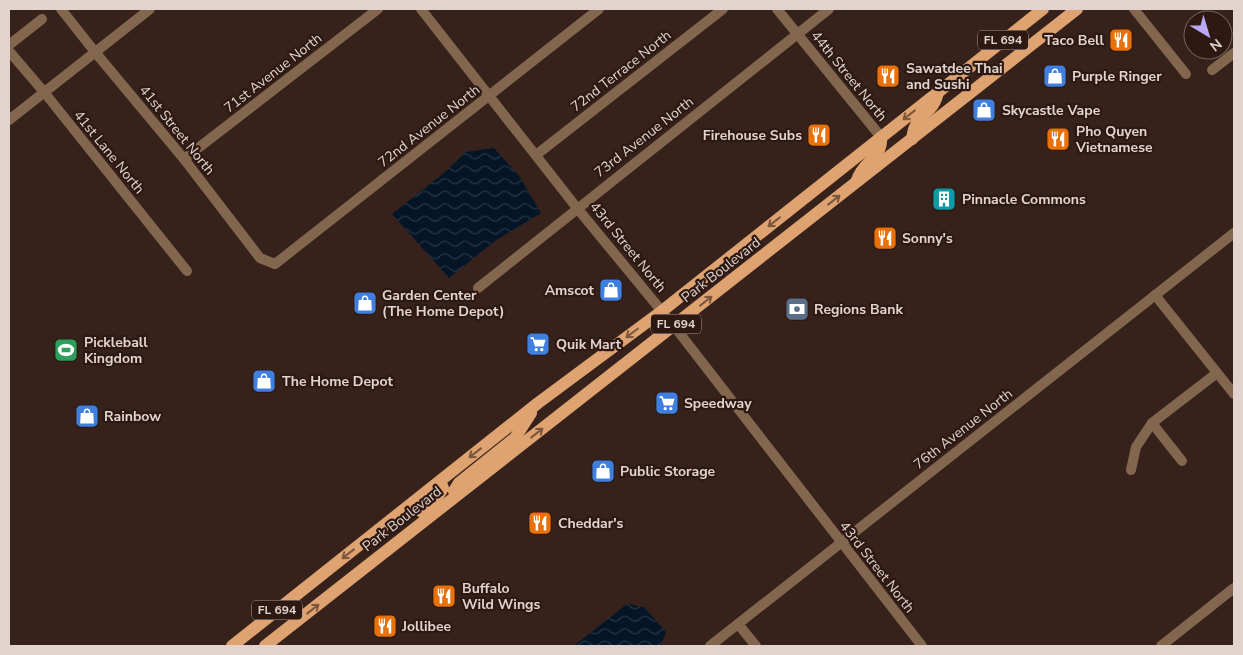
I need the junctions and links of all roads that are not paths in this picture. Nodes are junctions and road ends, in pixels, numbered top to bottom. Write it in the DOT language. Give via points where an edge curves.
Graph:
graph roads {
  1 [pos="61,9"];
  2 [pos="150,9"];
  3 [pos="378,9"];
  4 [pos="421,9"];
  5 [pos="599,9"];
  6 [pos="723,9"];
  7 [pos="777,9"];
  8 [pos="829,9"];
  9 [pos="1043,9"];
  10 [pos="1077,9"];
  11 [pos="1134,9"];
  12 [pos="42,19"];
  13 [pos="797,34"];
  14 [pos="9,45"];
  15 [pos="9,51"];
  16 [pos="95,52"];
  17 [pos="1234,53"];
  18 [pos="1212,70"];
  19 [pos="1186,74"];
  20 [pos="44,92"];
  21 [pos="938,92"];
  22 [pos="489,96"];
  23 [pos="9,120"];
  24 [pos="881,137"];
  25 [pos="912,139"];
  26 [pos="536,155"];
  27 [pos="184,159"];
  28 [pos="856,183"];
  29 [pos="577,208"];
  30 [pos="1234,233"];
  31 [pos="275,264"];
  32 [pos="187,271"];
  33 [pos="478,288"];
  34 [pos="1155,296"];
  35 [pos="662,311"];
  36 [pos="674,326"];
  37 [pos="1217,373"];
  38 [pos="1234,394"];
  39 [pos="538,403"];
  40 [pos="1152,423"];
  41 [pos="1182,460"];
  42 [pos="1131,470"];
  43 [pos="440,481"];
  44 [pos="457,495"];
  45 [pos="841,543"];
  46 [pos="1234,588"];
  47 [pos="332,594"];
  48 [pos="738,624"];
  49 [pos="232,646"];
  50 [pos="265,646"];
  51 [pos="710,646"];
  52 [pos="756,646"];
  53 [pos="922,646"];
  54 [pos="1160,646"];
  1 -- 16 [label="street, 41st Street North"];
  2 -- 16 [label="street"];
  3 -- 27 [label="street, 71st Avenue North"];
  4 -- 22 [label="street, 43rd Street North"];
  5 -- 22 [label="street, 72nd Avenue North"];
  6 -- 26 [label="street, 72nd Terrace North"];
  7 -- 13 [label="street, 44th Street North"];
  8 -- 13 [label="street, 73rd Avenue North"];
  9 -- 21 [label="main road, Park Boulevard / FL 694"];
  10 -- 25 [label="main road, Park Boulevard / FL 694"];
  11 -- 19 [label="street"];
  12 -- 14 [label="street"];
  13 -- 24 [label="street, 44th Street North"];
  13 -- 29 [label="street, 73rd Avenue North"];
  15 -- 20 [label="street, 41st Lane North"];
  16 -- 20 [label="street"];
  16 -- 27 [label="street, 41st Street North"];
  17 -- 18 [label="street"];
  20 -- 23 [label="street"];
  20 -- 32 [label="street, 41st Lane North"];
  21 -- 24 [label="main road, Park Boulevard / FL 694, one-way"];
  21 -- 25 [label="main road" via="931,109 915,125"];
  22 -- 26 [label="street, 43rd Street North"];
  22 -- 31 [label="street, 72nd Avenue North"];
  24 -- 28 [label="main road" via="878,153 859,172"];
  24 -- 35 [label="main road, Park Boulevard / FL 694, one-way"];
  25 -- 28 [label="main road, Park Boulevard / FL 694"];
  26 -- 29 [label="street, 43rd Street North"];
  27 -- 31 [label="street, 41st Street North" via="260,258"];
  36 -- 28 [label="main road, Park Boulevard / FL 694, one-way"];
  29 -- 33 [label="street, 73rd Avenue North"];
  29 -- 35 [label="street, 43rd Street North"];
  30 -- 34 [label="street, 76th Avenue North"];
  34 -- 37 [label="street"];
  34 -- 45 [label="street, 76th Avenue North"];
  35 -- 36 [label="street, 43rd Street North"];
  35 -- 39 [label="main road, Park Boulevard / FL 694, one-way"];
  44 -- 36 [label="main road, Park Boulevard / FL 694, one-way"];
  36 -- 45 [label="street, 43rd Street North"];
  37 -- 38 [label="street"];
  37 -- 40 [label="street"];
  39 -- 43 [label="main road, Park Boulevard / FL 694, one-way"];
  39 -- 44 [label="main road" via="515,438 459,483 454,491"];
  40 -- 41 [label="street"];
  40 -- 42 [label="street" via="1136,447"];
  43 -- 47 [label="main road" via="443,488 434,502 348,570"];
  43 -- 49 [label="main road, Park Boulevard / FL 694, one-way"];
  44 -- 47 [label="main road, Park Boulevard / FL 694"];
  45 -- 48 [label="street, 76th Avenue North"];
  45 -- 53 [label="street, 43rd Street North"];
  46 -- 54 [label="street"];
  50 -- 47 [label="main road, Park Boulevard / FL 694, one-way"];
  48 -- 51 [label="street, 76th Avenue North"];
  48 -- 52 [label="street"];
}
